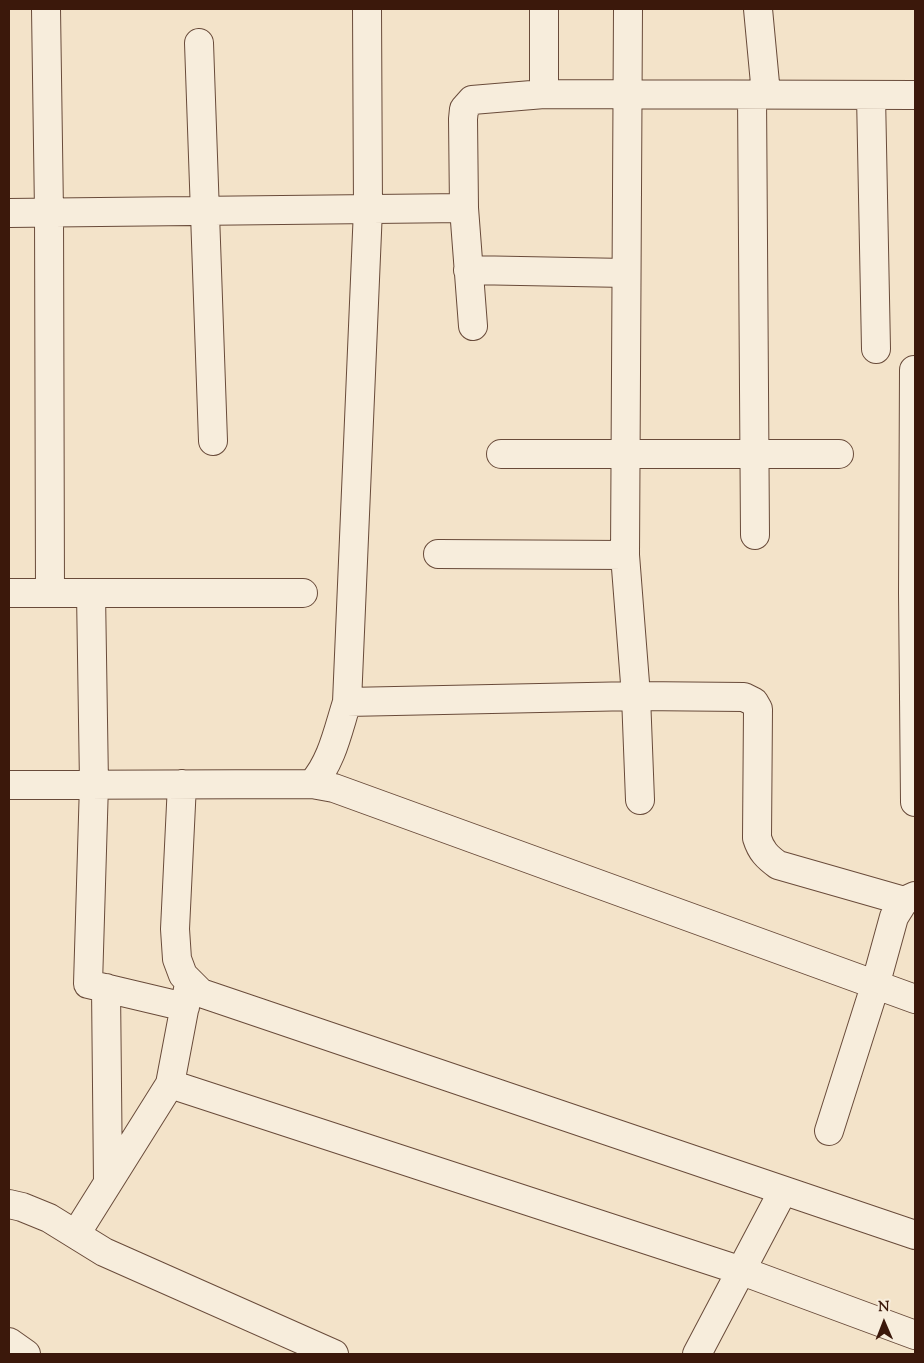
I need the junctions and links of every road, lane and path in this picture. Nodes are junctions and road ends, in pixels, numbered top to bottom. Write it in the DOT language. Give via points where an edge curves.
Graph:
graph roads {
  1 [pos="46,9"];
  2 [pos="368,9"];
  3 [pos="544,9"];
  4 [pos="628,9"];
  5 [pos="758,9"];
  6 [pos="199,43"];
  7 [pos="544,94"];
  8 [pos="627,94"];
  9 [pos="759,95"];
  10 [pos="871,95"];
  11 [pos="915,95"];
  12 [pos="464,208"];
  13 [pos="368,209"];
  14 [pos="206,211"];
  15 [pos="49,212"];
  16 [pos="9,213"];
  17 [pos="468,270"];
  18 [pos="626,273"];
  19 [pos="473,326"];
  20 [pos="876,349"];
  21 [pos="914,370"];
  22 [pos="213,441"];
  23 [pos="755,453"];
  24 [pos="501,454"];
  25 [pos="839,454"];
  26 [pos="627,455"];
  27 [pos="755,535"];
  28 [pos="438,554"];
  29 [pos="626,555"];
  30 [pos="9,593"];
  31 [pos="50,593"];
  32 [pos="91,593"];
  33 [pos="303,593"];
  34 [pos="914,593"];
  35 [pos="636,696"];
  36 [pos="347,702"];
  37 [pos="94,784"];
  38 [pos="182,784"];
  39 [pos="312,784"];
  40 [pos="9,785"];
  41 [pos="640,800"];
  42 [pos="914,802"];
  43 [pos="910,898"];
  44 [pos="875,986"];
  45 [pos="106,988"];
  46 [pos="187,995"];
  47 [pos="915,999"];
  48 [pos="170,1084"];
  49 [pos="829,1131"];
  50 [pos="108,1182"];
  51 [pos="783,1191"];
  52 [pos="9,1204"];
  53 [pos="76,1234"];
  54 [pos="915,1235"];
  55 [pos="742,1270"];
  56 [pos="915,1335"];
  57 [pos="9,1342"];
  58 [pos="26,1354"];
  59 [pos="334,1354"];
  60 [pos="697,1354"];
  1 -- 15 [label="street"];
  2 -- 13 [label="street"];
  3 -- 7 [label="street"];
  4 -- 8 [label="street"];
  5 -- 9 [label="street"];
  6 -- 14 [label="street"];
  7 -- 8 [label="street"];
  7 -- 12 [label="street" via="472,100 468,104 463,119"];
  8 -- 9 [label="street"];
  8 -- 18 [label="street"];
  9 -- 10 [label="street"];
  9 -- 23 [label="street"];
  10 -- 11 [label="street"];
  10 -- 20 [label="street"];
  12 -- 13 [label="street"];
  12 -- 17 [label="street"];
  13 -- 14 [label="street"];
  13 -- 36 [label="street"];
  14 -- 15 [label="street"];
  14 -- 22 [label="street"];
  15 -- 16 [label="street"];
  15 -- 31 [label="street"];
  17 -- 18 [label="street"];
  17 -- 19 [label="street"];
  18 -- 26 [label="street"];
  21 -- 34 [label="street"];
  23 -- 25 [label="street"];
  23 -- 26 [label="street"];
  23 -- 27 [label="street"];
  24 -- 26 [label="street"];
  26 -- 29 [label="street"];
  28 -- 29 [label="street"];
  29 -- 35 [label="street"];
  30 -- 31 [label="street"];
  31 -- 32 [label="street"];
  32 -- 33 [label="street"];
  32 -- 37 [label="street"];
  34 -- 42 [label="street"];
  35 -- 36 [label="street"];
  35 -- 41 [label="street"];
  35 -- 43 [label="street" via="744,697 754,702 758,709 757,838 760,849 778,864"];
  36 -- 39 [label="street" via="327,762"];
  37 -- 38 [label="street"];
  37 -- 40 [label="street"];
  37 -- 45 [label="street" via="88,984"];
  38 -- 39 [label="street"];
  38 -- 46 [label="street" via="175,929 177,959"];
  39 -- 44 [label="street" via="354,795"];
  43 -- 44 [label="street" via="894,917"];
  44 -- 47 [label="street"];
  44 -- 49 [label="street"];
  45 -- 46 [label="street"];
  45 -- 50 [label="street"];
  46 -- 48 [label="street"];
  46 -- 51 [label="street" via="201,993"];
  48 -- 50 [label="street"];
  48 -- 55 [label="street"];
  50 -- 53 [label="street"];
  51 -- 54 [label="street"];
  51 -- 55 [label="street"];
  52 -- 53 [label="street" via="49,1218"];
  53 -- 59 [label="street" via="104,1252"];
  55 -- 56 [label="street"];
  55 -- 60 [label="street"];
  57 -- 58 [label="street"];
}
